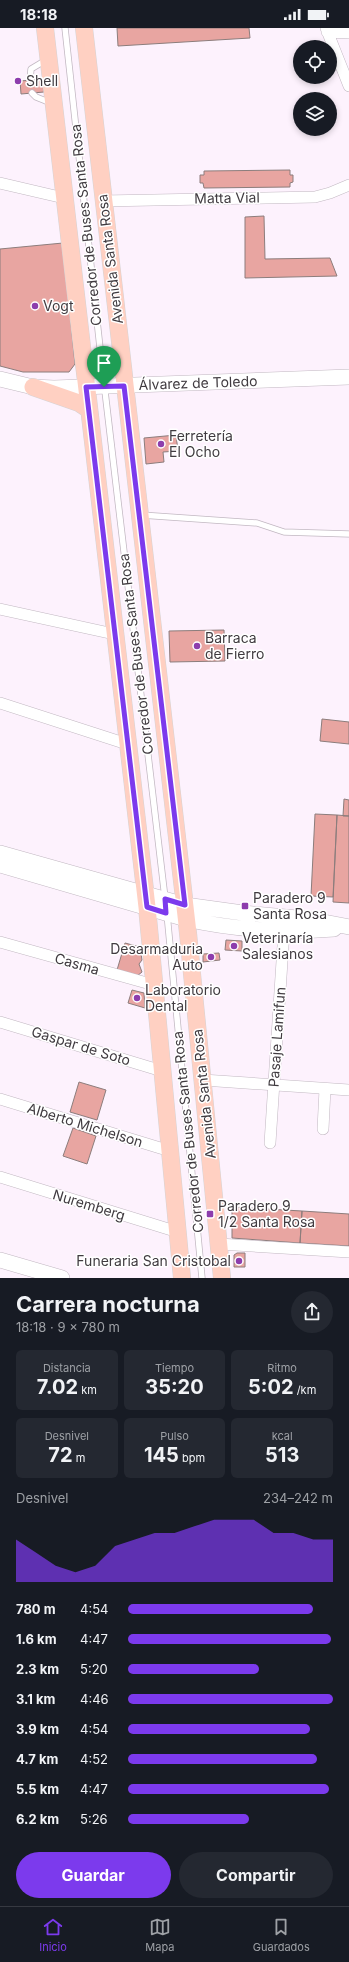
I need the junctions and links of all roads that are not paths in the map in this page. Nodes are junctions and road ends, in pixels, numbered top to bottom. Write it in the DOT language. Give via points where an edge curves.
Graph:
graph roads {
  1 [pos="45,28"];
  2 [pos="84,28"];
  3 [pos="64,29"];
  4 [pos="327,30"];
  5 [pos="349,33"];
  6 [pos="48,58"];
  7 [pos="30,80"];
  8 [pos="349,86"];
  9 [pos="32,93"];
  10 [pos="54,104"];
  11 [pos="0,183"];
  12 [pos="349,185"];
  13 [pos="64,198"];
  14 [pos="103,201"];
  15 [pos="349,377"];
  16 [pos="0,379"];
  17 [pos="124,386"];
  18 [pos="33,387"];
  19 [pos="86,387"];
  20 [pos="104,387"];
  21 [pos="88,409"];
  22 [pos="139,514"];
  23 [pos="349,534"];
  24 [pos="0,609"];
  25 [pos="114,634"];
  26 [pos="0,703"];
  27 [pos="127,744"];
  28 [pos="0,853"];
  29 [pos="0,865"];
  30 [pos="146,900"];
  31 [pos="166,906"];
  32 [pos="186,912"];
  33 [pos="348,927"];
  34 [pos="284,931"];
  35 [pos="0,942"];
  36 [pos="154,985"];
  37 [pos="0,1022"];
  38 [pos="162,1071"];
  39 [pos="203,1080"];
  40 [pos="274,1085"];
  41 [pos="326,1089"];
  42 [pos="349,1090"];
  43 [pos="0,1099"];
  44 [pos="323,1130"];
  45 [pos="270,1143"];
  46 [pos="170,1152"];
  47 [pos="0,1177"];
  48 [pos="178,1232"];
  49 [pos="219,1244"];
  50 [pos="349,1252"];
  51 [pos="0,1260"];
  52 [pos="62,1278"];
  53 [pos="182,1278"];
  54 [pos="202,1278"];
  55 [pos="222,1278"];
  1 -- 6 [label="main road"];
  2 -- 14 [label="main road, Avenida Santa Rosa"];
  3 -- 20 [label="lane, Corredor de Buses Santa Rosa"];
  4 -- 5 [label="street"];
  4 -- 8 [label="street"];
  6 -- 7 [label="lane" via="32,68"];
  6 -- 10 [label="main road"];
  9 -- 10 [label="lane"];
  10 -- 13 [label="main road"];
  11 -- 13 [label="street"];
  12 -- 14 [label="street, Matta Vial" via="315,197"];
  13 -- 19 [label="main road"];
  14 -- 17 [label="main road, Avenida Santa Rosa"];
  15 -- 17 [label="main road, Álvarez de Toledo"];
  16 -- 18 [label="main road, Álvarez de Toledo"];
  17 -- 20 [label="main road, Álvarez de Toledo"];
  17 -- 22 [label="main road, Avenida Santa Rosa"];
  18 -- 19 [label="main road, Álvarez de Toledo"];
  18 -- 21 [label="main road" via="79,403"];
  19 -- 20 [label="main road, Álvarez de Toledo"];
  19 -- 21 [label="main road"];
  20 -- 31 [label="lane, Corredor de Buses Santa Rosa"];
  21 -- 25 [label="main road"];
  22 -- 23 [label="lane" via="257,523 289,533"];
  22 -- 32 [label="main road, Avenida Santa Rosa"];
  24 -- 25 [label="street"];
  25 -- 27 [label="main road"];
  26 -- 27 [label="street"];
  27 -- 30 [label="main road"];
  28 -- 30 [label="main road"];
  29 -- 30 [label="main road"];
  30 -- 31 [label="main road"];
  30 -- 36 [label="main road"];
  31 -- 32 [label="main road"];
  31 -- 54 [label="lane, Corredor de Buses Santa Rosa"];
  32 -- 33 [label="main road" via="243,913 308,919"];
  32 -- 34 [label="main road" via="231,927"];
  32 -- 39 [label="main road, Avenida Santa Rosa"];
  33 -- 34 [label="main road"];
  34 -- 40 [label="street, Pasaje Lamifun"];
  35 -- 36 [label="street, Casma"];
  36 -- 38 [label="main road"];
  37 -- 38 [label="street, Gaspar de Soto"];
  38 -- 46 [label="main road"];
  39 -- 40 [label="street"];
  39 -- 49 [label="main road, Avenida Santa Rosa"];
  40 -- 41 [label="street"];
  40 -- 45 [label="street, Pasaje Lamifun"];
  41 -- 42 [label="street"];
  41 -- 44 [label="street"];
  43 -- 46 [label="street, Alberto Michelson"];
  46 -- 48 [label="main road"];
  47 -- 48 [label="street, Nuremberg"];
  48 -- 53 [label="main road"];
  49 -- 50 [label="street"];
  49 -- 55 [label="main road, Avenida Santa Rosa"];
  51 -- 52 [label="main road"];
}
